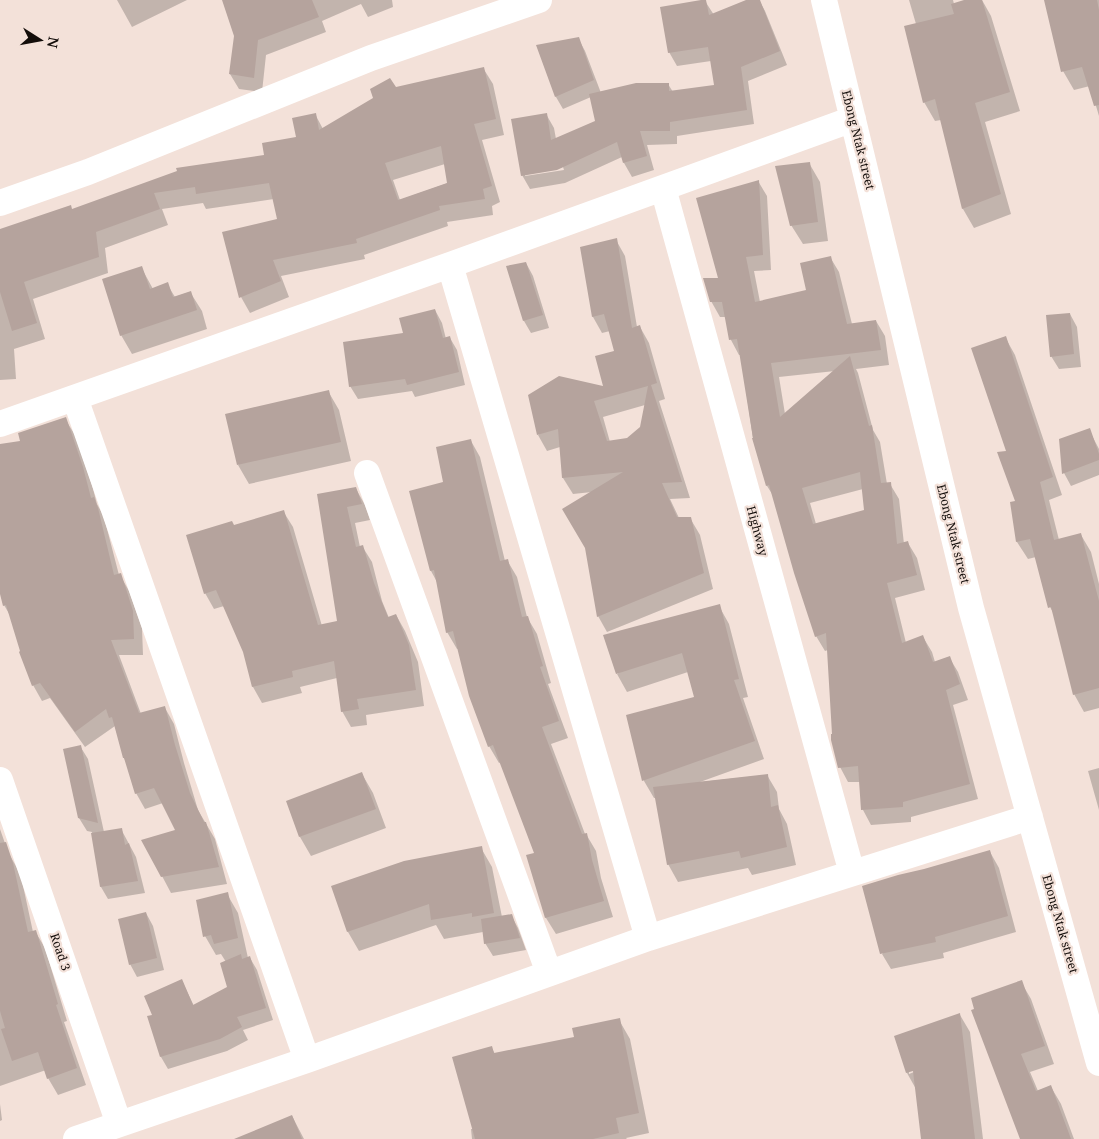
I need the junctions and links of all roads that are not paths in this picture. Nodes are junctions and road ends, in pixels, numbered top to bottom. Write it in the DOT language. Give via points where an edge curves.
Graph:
graph roads {
  1 [pos="539,0"];
  2 [pos="824,0"];
  3 [pos="853,119"];
  4 [pos="663,188"];
  5 [pos="0,203"];
  6 [pos="450,265"];
  7 [pos="75,398"];
  8 [pos="0,424"];
  9 [pos="367,473"];
  10 [pos="0,780"];
  11 [pos="1030,817"];
  12 [pos="852,874"];
  13 [pos="648,938"];
  14 [pos="549,973"];
  15 [pos="307,1060"];
  16 [pos="1099,1063"];
  17 [pos="119,1124"];
  18 [pos="76,1139"];
  1 -- 5 [label="street" via="371,58 88,172"];
  2 -- 3 [label="street, Ebong Ntak street"];
  3 -- 4 [label="street"];
  3 -- 11 [label="street, Ebong Ntak street" via="971,608"];
  4 -- 6 [label="street"];
  4 -- 12 [label="street, Highway"];
  6 -- 7 [label="street"];
  6 -- 13 [label="street"];
  7 -- 8 [label="street"];
  7 -- 15 [label="street"];
  9 -- 14 [label="street"];
  10 -- 17 [label="street, Road 3"];
  11 -- 12 [label="street"];
  11 -- 16 [label="street, Ebong Ntak street"];
  12 -- 13 [label="street"];
  13 -- 14 [label="street"];
  14 -- 15 [label="street"];
  15 -- 17 [label="street"];
  17 -- 18 [label="street"];
}
